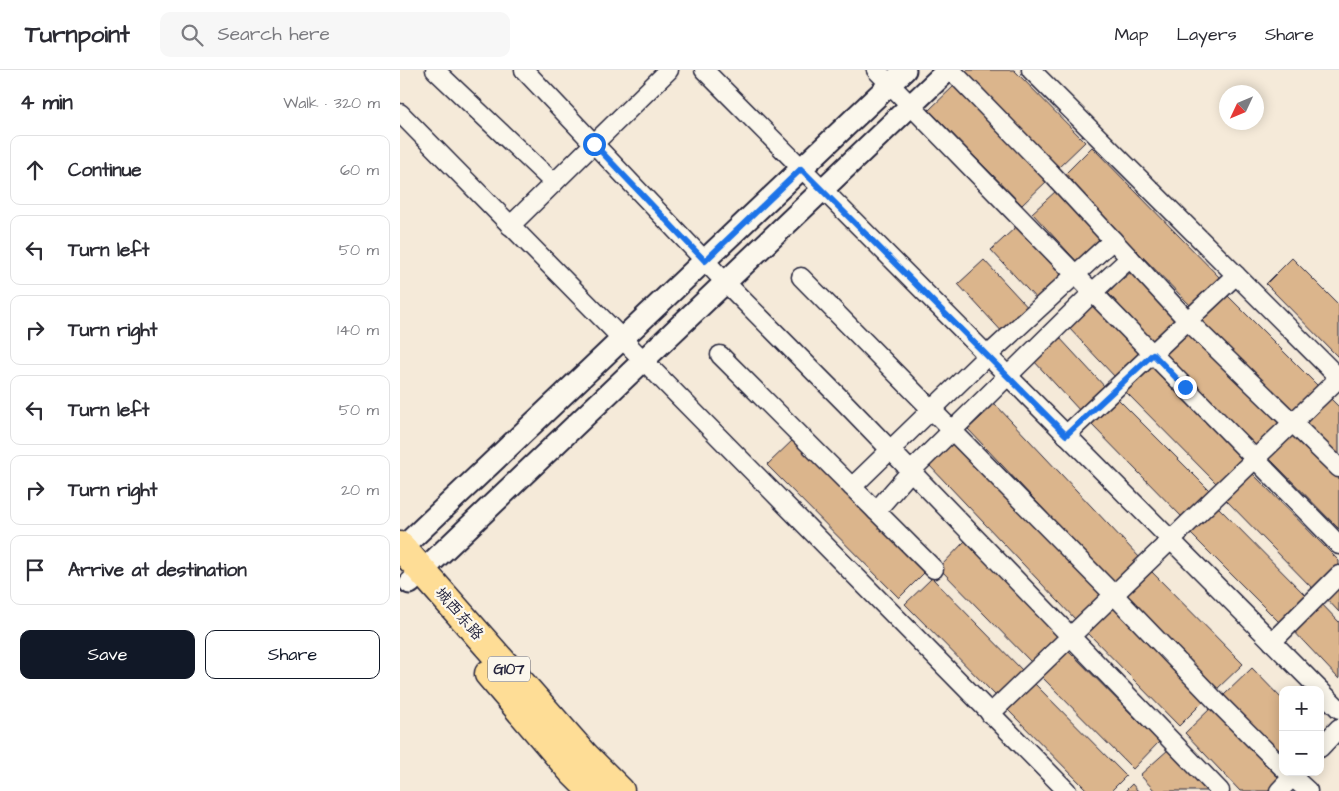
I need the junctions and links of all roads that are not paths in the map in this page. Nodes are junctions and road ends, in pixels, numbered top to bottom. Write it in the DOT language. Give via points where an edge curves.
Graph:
graph roads {
  1 [pos="524,70"];
  2 [pos="669,70"];
  3 [pos="704,70"];
  4 [pos="949,70"];
  5 [pos="1031,70"];
  6 [pos="439,71"];
  7 [pos="890,75"];
  8 [pos="911,105"];
  9 [pos="400,113"];
  10 [pos="594,144"];
  11 [pos="801,169"];
  12 [pos="554,183"];
  13 [pos="822,190"];
  14 [pos="510,226"];
  15 [pos="1113,240"];
  16 [pos="1130,258"];
  17 [pos="705,261"];
  18 [pos="1075,273"];
  19 [pos="1236,275"];
  20 [pos="801,277"];
  21 [pos="725,282"];
  22 [pos="1093,292"];
  23 [pos="1188,321"];
  24 [pos="621,340"];
  25 [pos="1153,354"];
  26 [pos="720,355"];
  27 [pos="987,356"];
  28 [pos="642,361"];
  29 [pos="1008,376"];
  30 [pos="1339,378"];
  31 [pos="932,409"];
  32 [pos="1292,422"];
  33 [pos="953,430"];
  34 [pos="1066,435"];
  35 [pos="890,449"];
  36 [pos="1255,458"];
  37 [pos="1339,468"];
  38 [pos="911,471"];
  39 [pos="852,487"];
  40 [pos="876,511"];
  41 [pos="1170,539"];
  42 [pos="1339,545"];
  43 [pos="406,562"];
  44 [pos="934,569"];
  45 [pos="1339,576"];
  46 [pos="1114,595"];
  47 [pos="1071,636"];
  48 [pos="1272,642"];
  49 [pos="1316,686"];
  50 [pos="1324,694"];
  51 [pos="1339,709"];
  52 [pos="990,714"];
  53 [pos="1339,728"];
  54 [pos="1324,744"];
  55 [pos="1279,761"];
  56 [pos="1288,776"];
  57 [pos="1294,776"];
  58 [pos="592,791"];
  59 [pos="620,791"];
  60 [pos="1066,791"];
  61 [pos="1220,791"];
  62 [pos="1279,791"];
  63 [pos="1308,791"];
  1 -- 10 [label="street"];
  2 -- 10 [label="street"];
  3 -- 11 [label="street"];
  4 -- 8 [label="street"];
  4 -- 15 [label="street"];
  5 -- 19 [label="street"];
  6 -- 12 [label="street"];
  7 -- 8 [label="street"];
  7 -- 11 [label="street"];
  8 -- 13 [label="street"];
  8 -- 18 [label="street"];
  9 -- 14 [label="street"];
  10 -- 12 [label="street"];
  10 -- 17 [label="street"];
  11 -- 13 [label="street"];
  11 -- 17 [label="street"];
  12 -- 14 [label="street"];
  13 -- 21 [label="street"];
  13 -- 27 [label="street"];
  14 -- 24 [label="street"];
  15 -- 16 [label="street"];
  15 -- 18 [label="street"];
  16 -- 22 [label="street"];
  16 -- 23 [label="street"];
  17 -- 21 [label="street"];
  17 -- 24 [label="street"];
  18 -- 22 [label="street"];
  18 -- 27 [label="street"];
  19 -- 23 [label="street"];
  19 -- 30 [label="street"];
  20 -- 31 [label="street"];
  21 -- 28 [label="street"];
  21 -- 35 [label="street"];
  22 -- 25 [label="street"];
  22 -- 29 [label="street"];
  23 -- 25 [label="street"];
  23 -- 32 [label="street"];
  24 -- 28 [label="street"];
  24 -- 43 [label="street"];
  25 -- 34 [label="street"];
  25 -- 36 [label="street"];
  26 -- 39 [label="street"];
  27 -- 29 [label="street"];
  27 -- 31 [label="street"];
  28 -- 43 [label="street"];
  28 -- 52 [label="street"];
  29 -- 33 [label="street"];
  29 -- 34 [label="street"];
  30 -- 32 [label="street"];
  31 -- 33 [label="street"];
  31 -- 35 [label="street"];
  32 -- 36 [label="street"];
  32 -- 37 [label="street"];
  33 -- 38 [label="street"];
  33 -- 46 [label="street"];
  34 -- 41 [label="street"];
  35 -- 38 [label="street"];
  35 -- 39 [label="street"];
  36 -- 41 [label="street"];
  36 -- 42 [label="street"];
  38 -- 40 [label="street"];
  38 -- 47 [label="street"];
  39 -- 40 [label="street"];
  40 -- 44 [label="street"];
  41 -- 46 [label="street"];
  41 -- 48 [label="street"];
  43 -- 58 [label="highway, 城西东路 / G107" via="566,764"];
  43 -- 59 [label="highway, 城西东路 / G107"];
  45 -- 48 [label="street"];
  46 -- 47 [label="street"];
  46 -- 55 [label="street"];
  47 -- 52 [label="street"];
  47 -- 61 [label="street"];
  48 -- 49 [label="street"];
  50 -- 51 [label="street"];
  52 -- 60 [label="street"];
  53 -- 54 [label="street"];
  56 -- 62 [label="street"];
  57 -- 63 [label="street"];
}
